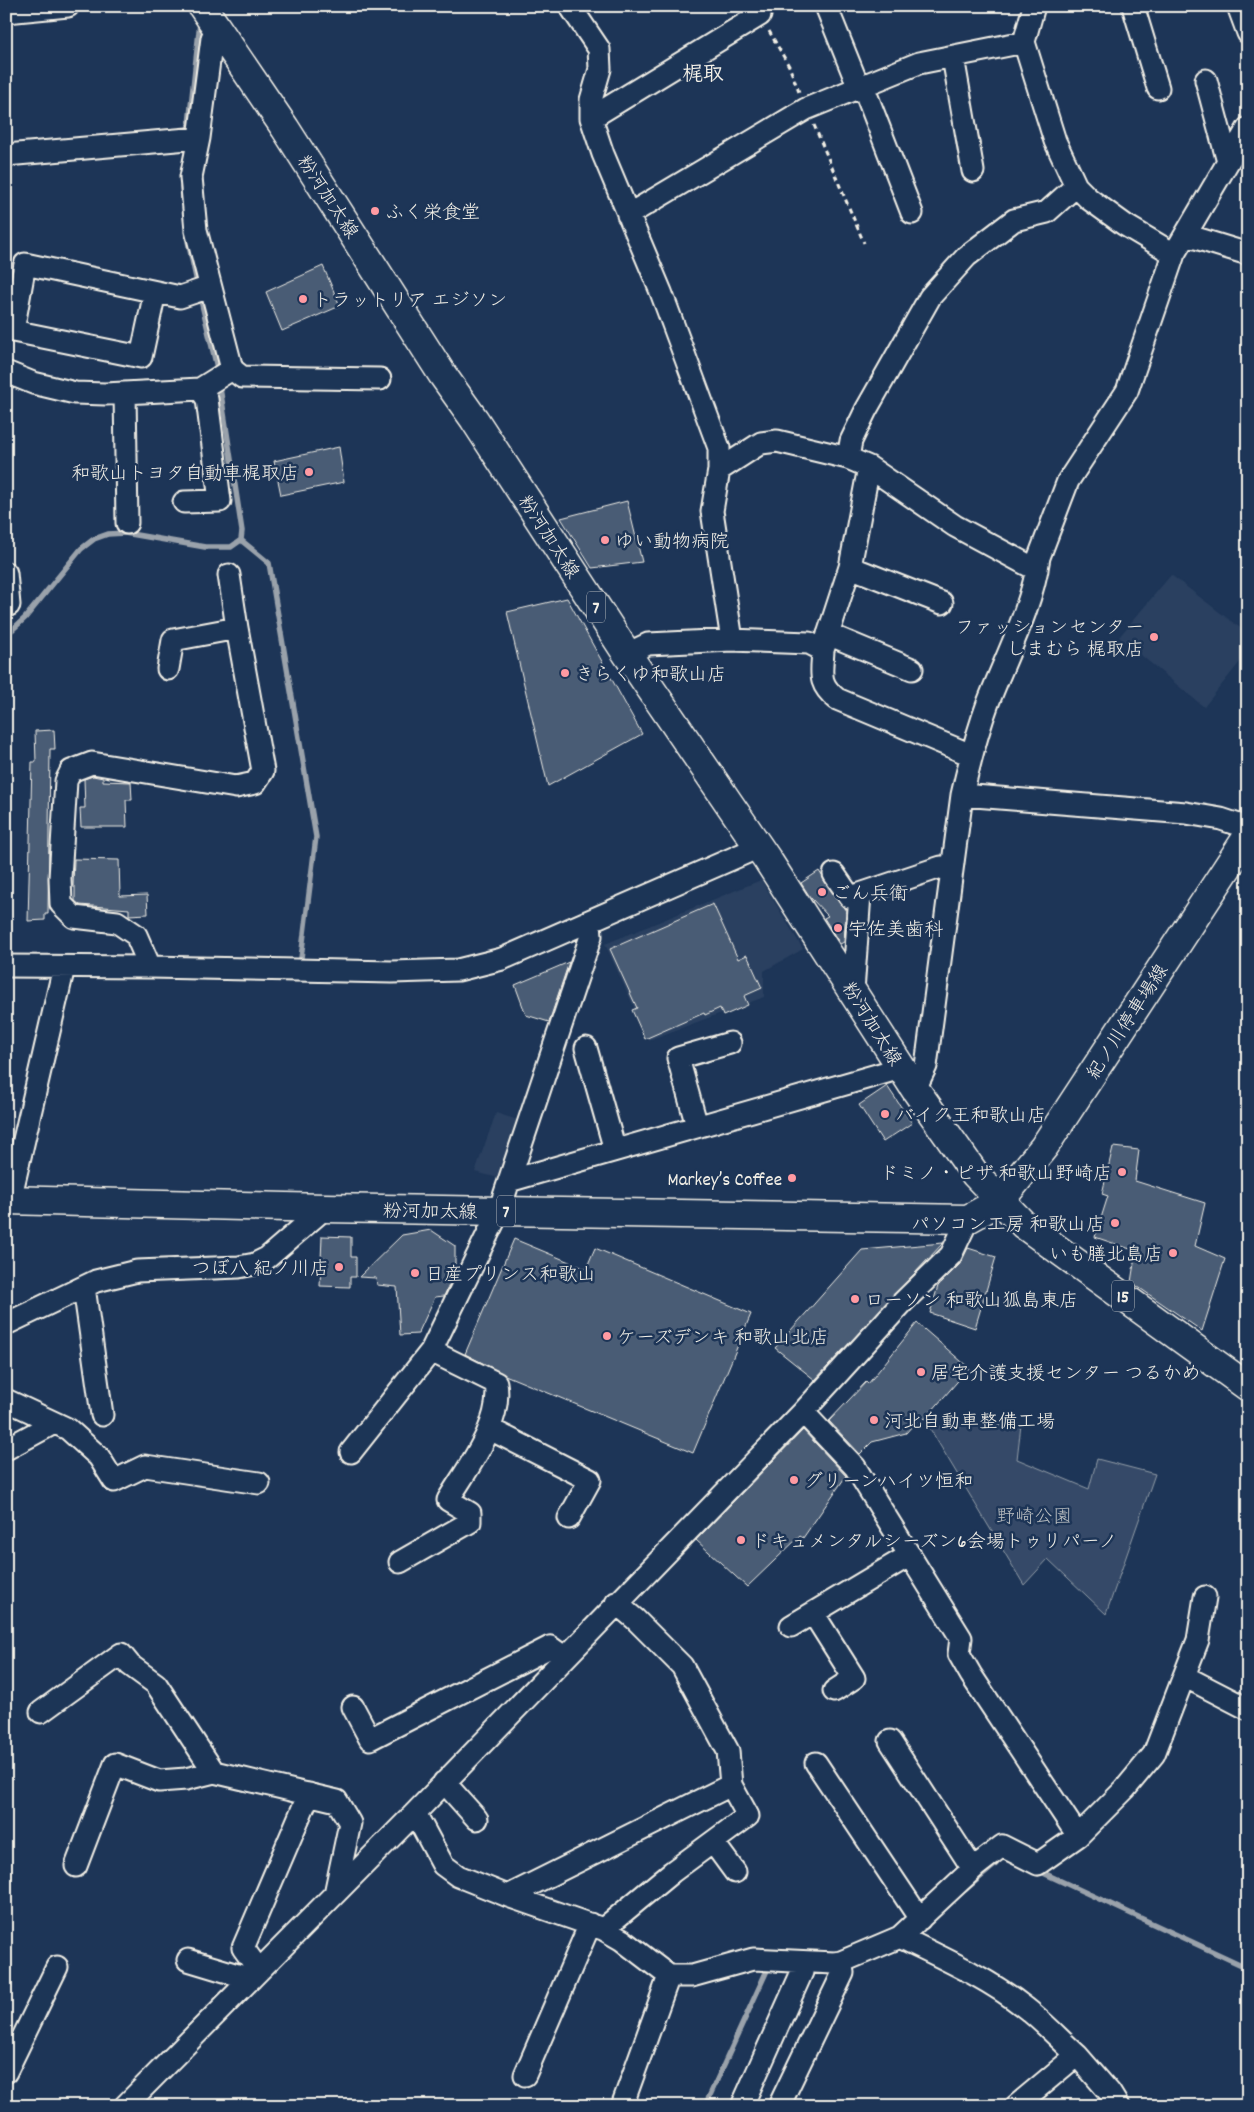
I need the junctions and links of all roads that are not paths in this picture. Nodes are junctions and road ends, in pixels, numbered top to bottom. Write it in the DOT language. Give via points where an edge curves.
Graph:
graph roads {
  1 [pos="68,6"];
  2 [pos="202,6"];
  3 [pos="570,6"];
  4 [pos="826,6"];
  5 [pos="1034,6"];
  6 [pos="1132,6"];
  7 [pos="1238,6"];
  8 [pos="6,12"];
  9 [pos="760,15"];
  10 [pos="218,30"];
  11 [pos="1248,33"];
  12 [pos="1024,42"];
  13 [pos="953,57"];
  14 [pos="1206,80"];
  15 [pos="861,87"];
  16 [pos="1158,88"];
  17 [pos="590,118"];
  18 [pos="1248,128"];
  19 [pos="190,139"];
  20 [pos="6,155"];
  21 [pos="1228,162"];
  22 [pos="973,171"];
  23 [pos="1076,186"];
  24 [pos="912,213"];
  25 [pos="628,215"];
  26 [pos="1186,235"];
  27 [pos="1174,254"];
  28 [pos="1248,254"];
  29 [pos="203,289"];
  30 [pos="155,292"];
  31 [pos="6,372"];
  32 [pos="217,378"];
  33 [pos="380,379"];
  34 [pos="125,393"];
  35 [pos="848,458"];
  36 [pos="869,468"];
  37 [pos="719,470"];
  38 [pos="184,502"];
  39 [pos="128,523"];
  40 [pos="850,567"];
  41 [pos="1037,570"];
  42 [pos="6,573"];
  43 [pos="228,574"];
  44 [pos="942,603"];
  45 [pos="10,605"];
  46 [pos="237,628"];
  47 [pos="732,640"];
  48 [pos="826,642"];
  49 [pos="627,654"];
  50 [pos="168,669"];
  51 [pos="912,669"];
  52 [pos="971,755"];
  53 [pos="962,795"];
  54 [pos="1247,840"];
  55 [pos="759,847"];
  56 [pos="952,868"];
  57 [pos="834,874"];
  58 [pos="860,894"];
  59 [pos="590,922"];
  60 [pos="6,966"];
  61 [pos="64,967"];
  62 [pos="150,967"];
  63 [pos="853,991"];
  64 [pos="730,1043"];
  65 [pos="586,1048"];
  66 [pos="908,1079"];
  67 [pos="697,1126"];
  68 [pos="615,1150"];
  69 [pos="509,1181"];
  70 [pos="8,1200"];
  71 [pos="1000,1201"];
  72 [pos="325,1208"];
  73 [pos="499,1211"];
  74 [pos="968,1220"];
  75 [pos="84,1287"];
  76 [pos="6,1324"];
  77 [pos="431,1351"];
  78 [pos="1248,1388"];
  79 [pos="6,1400"];
  80 [pos="803,1412"];
  81 [pos="102,1415"];
  82 [pos="54,1423"];
  83 [pos="490,1429"];
  84 [pos="6,1449"];
  85 [pos="350,1452"];
  86 [pos="259,1483"];
  87 [pos="569,1518"];
  88 [pos="910,1555"];
  89 [pos="400,1562"];
  90 [pos="1206,1597"];
  91 [pos="616,1603"];
  92 [pos="813,1613"];
  93 [pos="791,1626"];
  94 [pos="564,1657"];
  95 [pos="1184,1676"];
  96 [pos="834,1691"];
  97 [pos="353,1707"];
  98 [pos="1248,1709"];
  99 [pos="40,1712"];
  100 [pos="890,1741"];
  101 [pos="816,1763"];
  102 [pos="214,1772"];
  103 [pos="444,1782"];
  104 [pos="731,1785"];
  105 [pos="309,1794"];
  106 [pos="415,1813"];
  107 [pos="477,1819"];
  108 [pos="1078,1836"];
  109 [pos="713,1842"];
  110 [pos="76,1866"];
  111 [pos="973,1869"];
  112 [pos="735,1872"];
  113 [pos="334,1894"];
  114 [pos="508,1896"];
  115 [pos="920,1919"];
  116 [pos="597,1927"];
  117 [pos="905,1939"];
  118 [pos="188,1960"];
  119 [pos="802,1966"];
  120 [pos="57,1967"];
  121 [pos="842,1967"];
  122 [pos="255,1974"];
  123 [pos="669,1976"];
  124 [pos="1077,2055"];
  125 [pos="6,2072"];
  126 [pos="525,2075"];
  127 [pos="125,2106"];
  128 [pos="622,2106"];
  129 [pos="742,2106"];
  130 [pos="779,2106"];
  131 [pos="1016,2106"];
  132 [pos="1118,2106"];
  1 -- 8 [label="street"];
  2 -- 10 [label="main road, 粉河加太線 / 7"];
  3 -- 17 [label="street" via="599,49 600,69 590,100"];
  4 -- 15 [label="street"];
  5 -- 12 [label="street"];
  6 -- 16 [label="street"];
  7 -- 11 [label="street"];
  9 -- 17 [label="street"];
  10 -- 19 [label="street" via="212,38"];
  10 -- 49 [label="main road, 粉河加太線 / 7"];
  12 -- 13 [label="street"];
  12 -- 23 [label="street" via="1055,141"];
  13 -- 15 [label="street" via="919,63"];
  13 -- 22 [label="street"];
  14 -- 21 [label="street"];
  15 -- 24 [label="street"];
  15 -- 25 [label="street" via="806,109"];
  17 -- 25 [label="street"];
  18 -- 21 [label="street"];
  19 -- 20 [label="street"];
  19 -- 29 [label="street"];
  21 -- 26 [label="street"];
  23 -- 27 [label="street" via="1088,199 1125,225"];
  23 -- 35 [label="street" via="1047,212 1014,220 967,256 930,297 866,410 851,441"];
  25 -- 37 [label="street" via="661,292 719,448"];
  26 -- 27 [label="street"];
  26 -- 28 [label="street"];
  27 -- 41 [label="street" via="1126,391 1068,481"];
  29 -- 30 [label="street" via="180,297"];
  29 -- 32 [label="street"];
  30 -- 30 [label="street" via="25,264 13,331 141,357"];
  31 -- 34 [label="street" via="75,393"];
  32 -- 33 [label="street"];
  32 -- 34 [label="street"];
  32 -- 38 [label="street" via="207,400 220,501"];
  34 -- 39 [label="street"];
  35 -- 36 [label="street"];
  35 -- 37 [label="street" via="777,441 762,443"];
  36 -- 40 [label="street"];
  36 -- 41 [label="street" via="955,526"];
  37 -- 47 [label="street" via="712,511"];
  40 -- 44 [label="street"];
  40 -- 48 [label="street"];
  41 -- 52 [label="street"];
  42 -- 45 [label="street"];
  43 -- 46 [label="street"];
  46 -- 50 [label="street" via="173,640"];
  46 -- 62 [label="street" via="263,771 255,782 236,787 92,763 71,770 66,782 60,878 62,904 74,917 117,922 136,935"];
  47 -- 48 [label="street"];
  47 -- 49 [label="street" via="648,644"];
  48 -- 51 [label="street"];
  48 -- 52 [label="street" via="821,681 837,699"];
  49 -- 55 [label="main road, 粉河加太線 / 7"];
  52 -- 53 [label="street"];
  53 -- 54 [label="street" via="1186,813 1221,819"];
  53 -- 56 [label="street"];
  54 -- 71 [label="main road, 紀ノ川停車場線" via="1044,1147"];
  55 -- 59 [label="street"];
  55 -- 63 [label="main road, 粉河加太線 / 7"];
  56 -- 58 [label="street" via="941,867"];
  56 -- 66 [label="street" via="926,1066"];
  57 -- 58 [label="street" via="850,897"];
  58 -- 63 [label="street"];
  59 -- 62 [label="street" via="502,959 458,970 392,972"];
  59 -- 69 [label="street" via="591,936"];
  60 -- 61 [label="street"];
  61 -- 62 [label="street"];
  61 -- 70 [label="street"];
  63 -- 66 [label="main road, 粉河加太線 / 7"];
  64 -- 67 [label="street" via="678,1058"];
  65 -- 68 [label="street"];
  66 -- 67 [label="street"];
  66 -- 71 [label="main road, 粉河加太線 / 7" via="975,1174"];
  67 -- 68 [label="street"];
  68 -- 69 [label="street"];
  69 -- 73 [label="street"];
  70 -- 72 [label="main road, 粉河加太線 / 7"];
  71 -- 74 [label="main road"];
  71 -- 78 [label="main road, 15" via="1024,1225"];
  72 -- 73 [label="main road, 粉河加太線 / 7"];
  72 -- 75 [label="street" via="267,1258 255,1264 137,1271"];
  73 -- 74 [label="main road, 粉河加太線 / 7"];
  73 -- 77 [label="street"];
  74 -- 80 [label="street" via="952,1255 903,1302"];
  75 -- 76 [label="street"];
  75 -- 81 [label="street"];
  77 -- 83 [label="street" via="496,1383 498,1395"];
  77 -- 85 [label="street"];
  79 -- 82 [label="street"];
  80 -- 88 [label="street" via="855,1467"];
  80 -- 91 [label="street"];
  82 -- 84 [label="street"];
  82 -- 86 [label="street" via="68,1429 99,1457 114,1481 145,1466"];
  83 -- 87 [label="street" via="590,1480"];
  83 -- 89 [label="street" via="448,1500 470,1513 470,1522"];
  88 -- 92 [label="street"];
  88 -- 108 [label="street" via="961,1638 959,1654 971,1676"];
  90 -- 95 [label="street" via="1198,1640"];
  91 -- 94 [label="street"];
  91 -- 104 [label="street" via="682,1666 728,1751"];
  92 -- 93 [label="street"];
  92 -- 96 [label="street" via="854,1678"];
  94 -- 97 [label="street" via="550,1646 370,1739"];
  94 -- 103 [label="street"];
  95 -- 98 [label="street"];
  95 -- 108 [label="street" via="1154,1754 1125,1789"];
  99 -- 102 [label="street" via="121,1654 156,1684"];
  100 -- 111 [label="street"];
  101 -- 115 [label="street"];
  102 -- 105 [label="street"];
  102 -- 110 [label="street" via="186,1779 158,1780 115,1764"];
  103 -- 106 [label="street"];
  103 -- 107 [label="street"];
  104 -- 109 [label="street" via="748,1816"];
  104 -- 114 [label="street"];
  105 -- 113 [label="street" via="337,1801 350,1823"];
  105 -- 122 [label="street" via="243,1948"];
  106 -- 113 [label="street"];
  106 -- 114 [label="street" via="444,1865 458,1876"];
  108 -- 111 [label="street" via="1038,1864 1002,1846"];
  109 -- 112 [label="street"];
  109 -- 116 [label="street"];
  111 -- 115 [label="street"];
  113 -- 122 [label="street"];
  114 -- 116 [label="street"];
  115 -- 117 [label="street"];
  116 -- 123 [label="street" via="622,1940"];
  116 -- 126 [label="street"];
  117 -- 121 [label="street"];
  117 -- 124 [label="street" via="1006,1993"];
  118 -- 122 [label="street"];
  119 -- 121 [label="street"];
  119 -- 123 [label="street" via="752,1959 692,1976"];
  119 -- 129 [label="street"];
  120 -- 125 [label="street"];
  121 -- 130 [label="street"];
  122 -- 127 [label="street"];
  123 -- 128 [label="street"];
  124 -- 131 [label="street"];
  124 -- 132 [label="street"];
}
